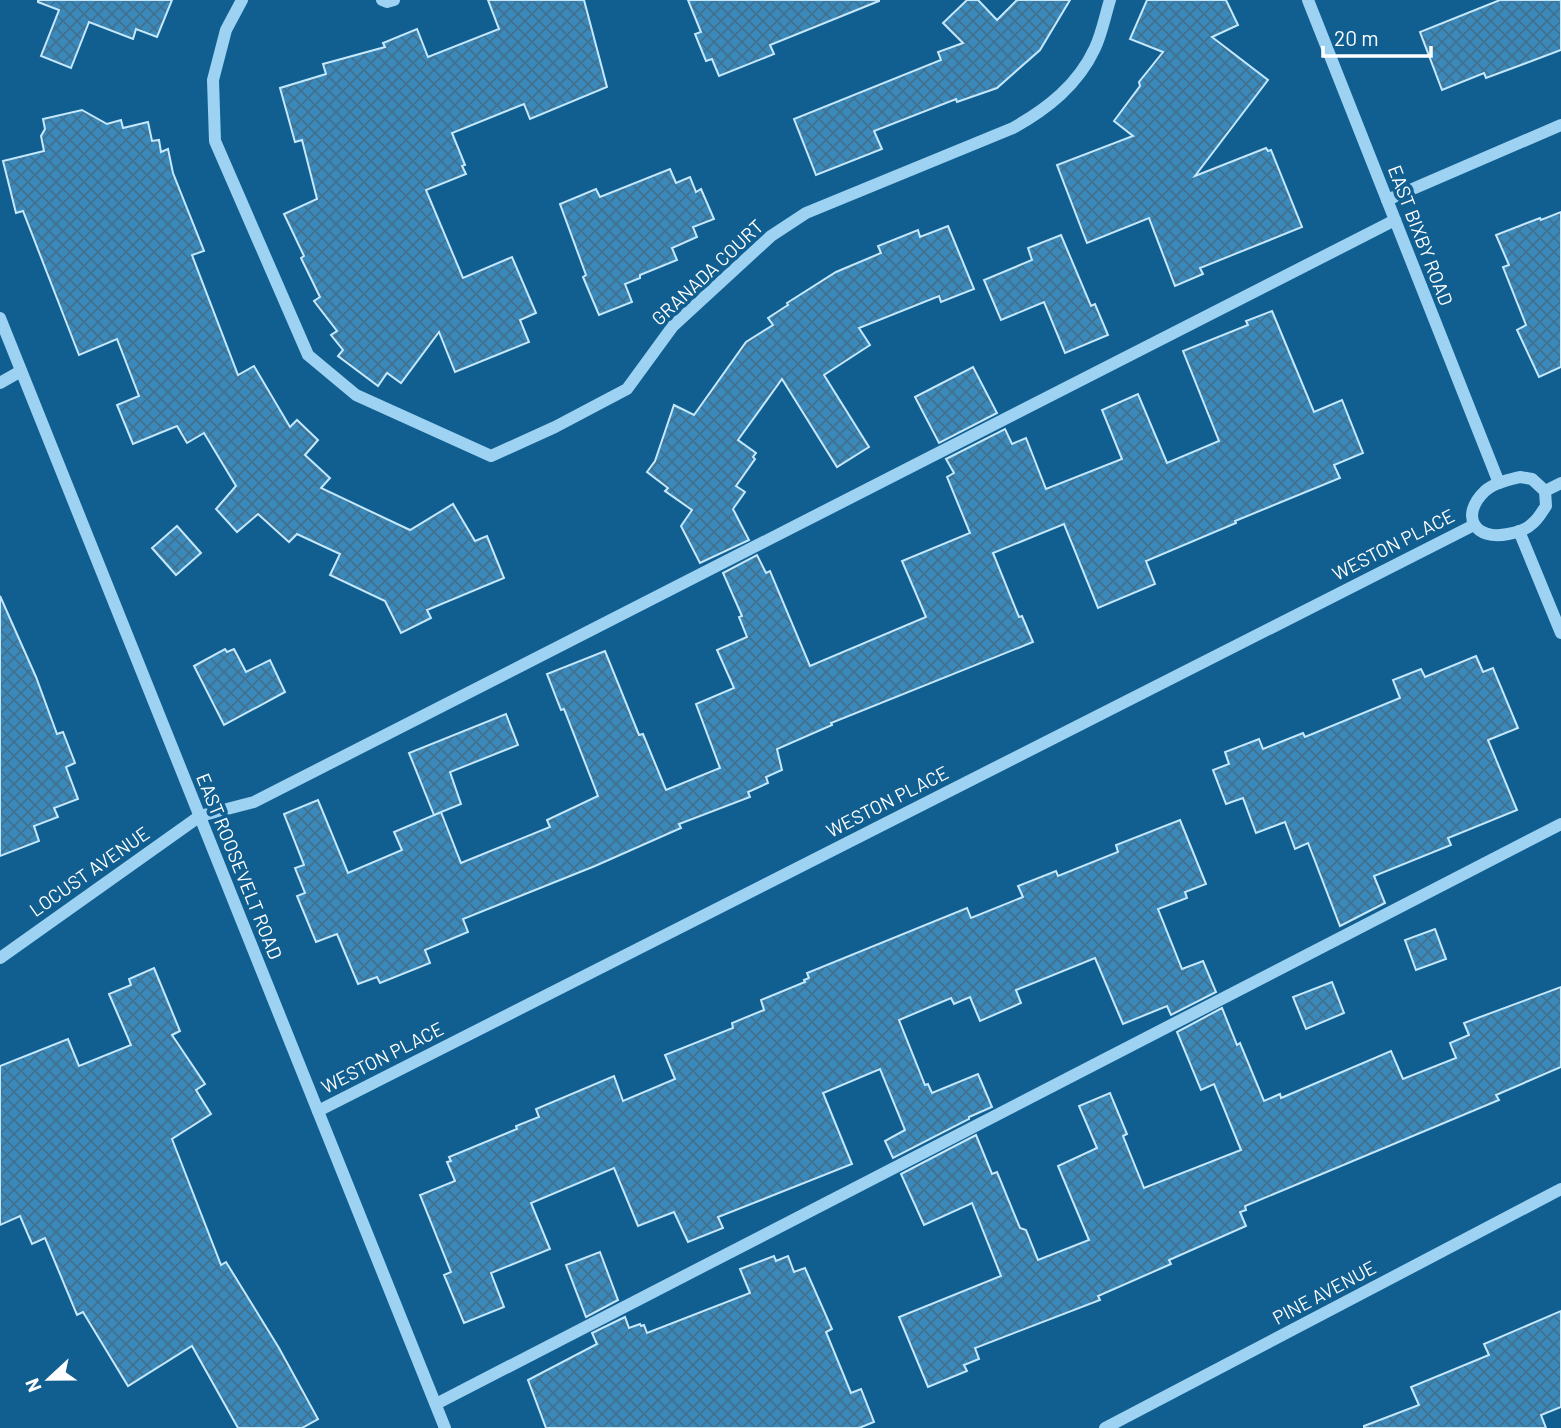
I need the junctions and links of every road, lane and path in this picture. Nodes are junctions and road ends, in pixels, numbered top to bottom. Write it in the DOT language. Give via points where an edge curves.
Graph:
graph roads {
  1 [pos="242,0"];
  2 [pos="382,0"];
  3 [pos="394,0"];
  4 [pos="1110,0"];
  5 [pos="1307,0"];
  6 [pos="1561,125"];
  7 [pos="1387,200"];
  8 [pos="1395,220"];
  9 [pos="0,318"];
  10 [pos="21,371"];
  11 [pos="0,383"];
  12 [pos="1499,483"];
  13 [pos="1561,483"];
  14 [pos="1545,491"];
  15 [pos="1474,525"];
  16 [pos="1519,531"];
  17 [pos="1561,633"];
  18 [pos="200,816"];
  19 [pos="1561,824"];
  20 [pos="0,958"];
  21 [pos="318,1111"];
  22 [pos="1561,1189"];
  23 [pos="436,1404"];
  24 [pos="445,1428"];
  25 [pos="1105,1428"];
  1 -- 4 [label="street, GRANADA COURT" via="226,30 213,80 215,141 308,355 356,395 491,456 627,389 673,326 771,236 806,213 977,144 1045,110 1077,78 1095,47"];
  2 -- 3 [label="street"];
  5 -- 7 [label="street, EAST BIXBY ROAD"];
  6 -- 7 [label="street"];
  7 -- 8 [label="street, EAST BIXBY ROAD"];
  8 -- 12 [label="street, EAST BIXBY ROAD"];
  8 -- 18 [label="street" via="254,802"];
  9 -- 10 [label="street, EAST ROOSEVELT ROAD"];
  10 -- 11 [label="street"];
  10 -- 18 [label="street, EAST ROOSEVELT ROAD"];
  12 -- 14 [label="street" via="1532,479"];
  12 -- 15 [label="street" via="1479,498 1472,514"];
  13 -- 14 [label="street"];
  14 -- 16 [label="street" via="1546,506 1535,522"];
  15 -- 16 [label="street" via="1481,533 1498,536"];
  15 -- 21 [label="street, WESTON PLACE"];
  16 -- 17 [label="street"];
  18 -- 20 [label="street, LOCUST AVENUE"];
  18 -- 21 [label="street, EAST ROOSEVELT ROAD"];
  19 -- 23 [label="street"];
  21 -- 23 [label="street, EAST ROOSEVELT ROAD"];
  22 -- 25 [label="street, PINE AVENUE"];
  23 -- 24 [label="street, EAST ROOSEVELT ROAD"];
}
